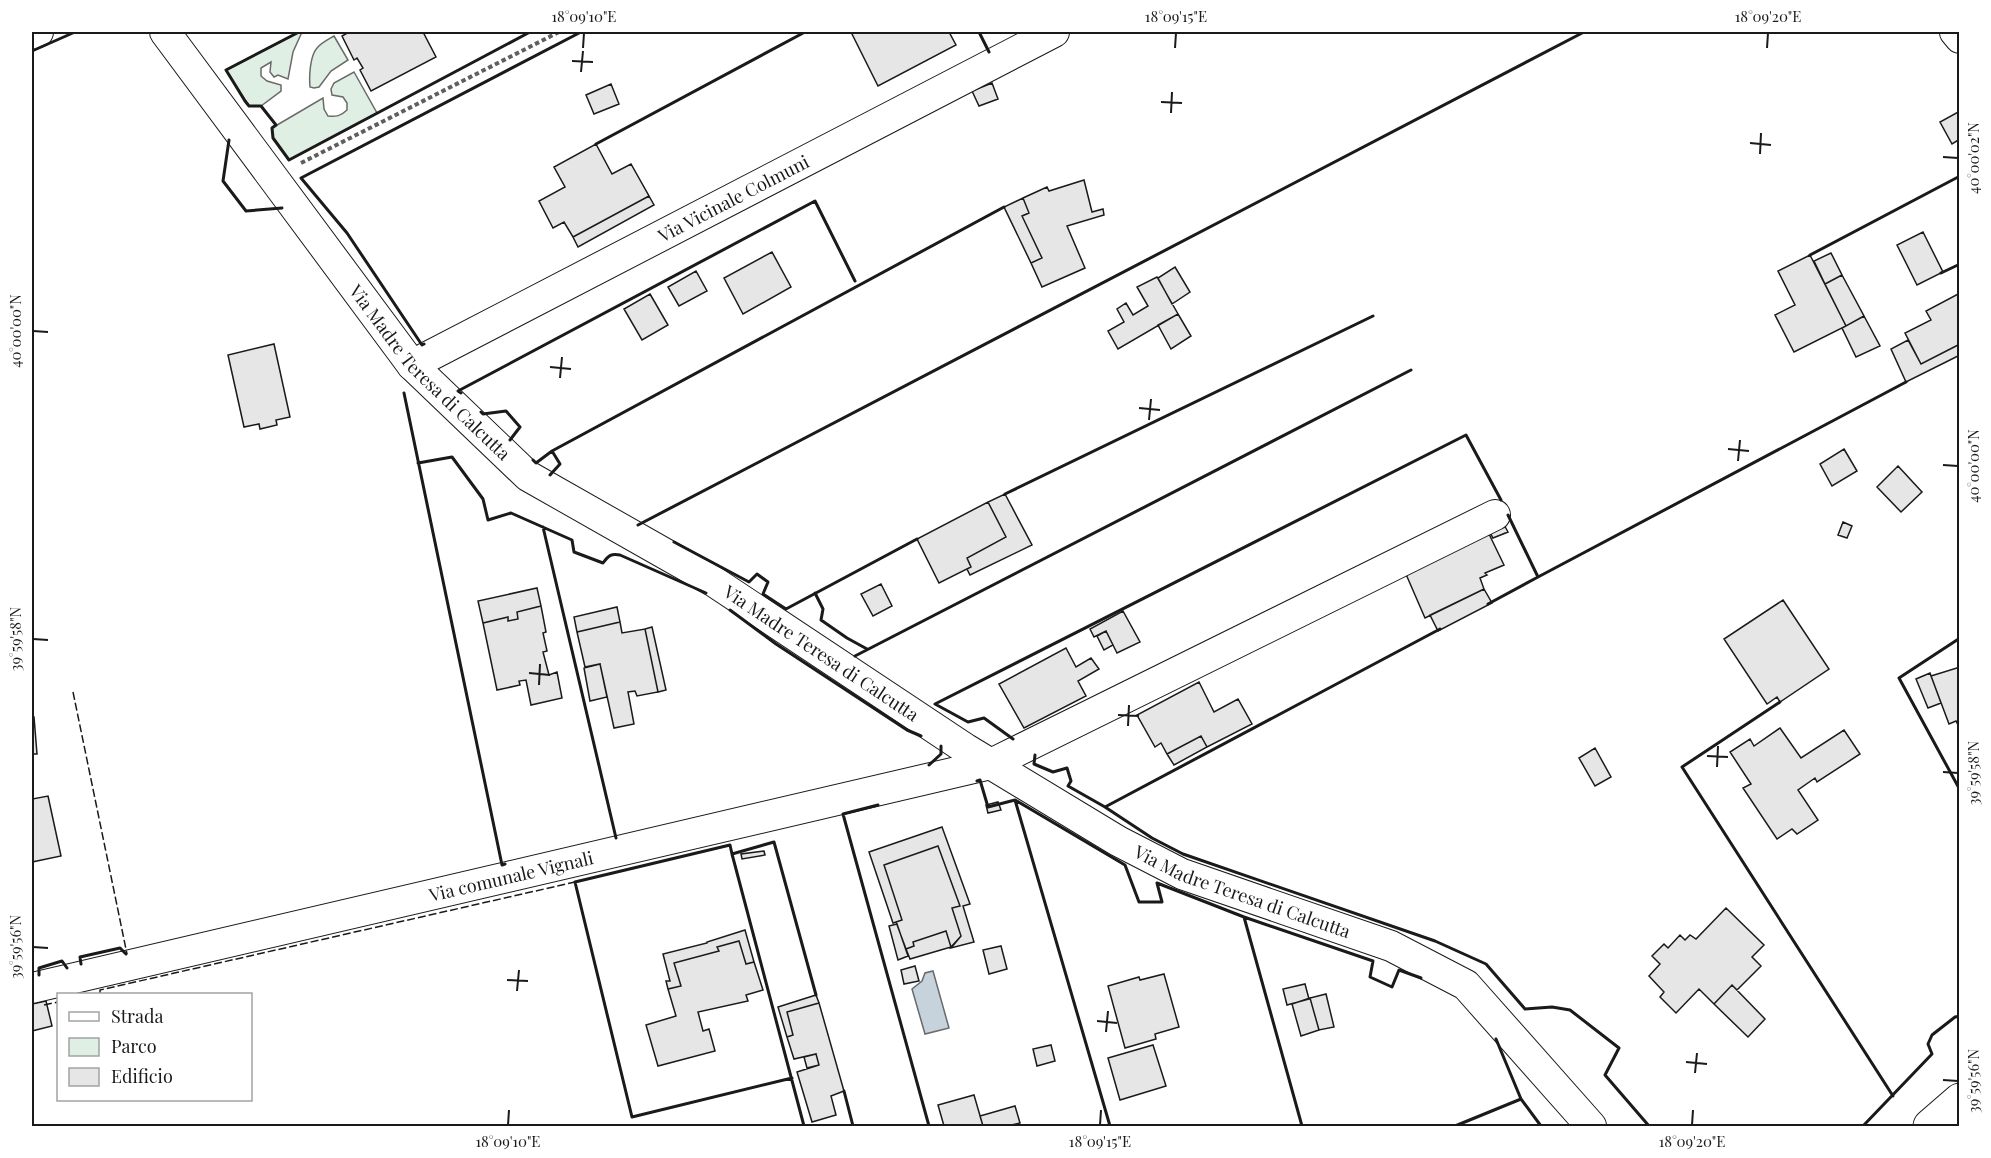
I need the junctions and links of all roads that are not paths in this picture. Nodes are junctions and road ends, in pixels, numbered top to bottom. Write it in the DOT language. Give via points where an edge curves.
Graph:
graph roads {
  1 [pos="38,32"];
  2 [pos="165,32"];
  3 [pos="1054,32"];
  4 [pos="1955,32"];
  5 [pos="32,34"];
  6 [pos="1959,38"];
  7 [pos="412,365"];
  8 [pos="1495,515"];
  9 [pos="991,764"];
  10 [pos="32,988"];
  11 [pos="1959,1100"];
  12 [pos="1959,1108"];
  13 [pos="1591,1126"];
  14 [pos="1930,1126"];
  15 [pos="1948,1126"];
  1 -- 5 [label="street"];
  2 -- 7 [label="street, Via Madre Teresa di Calcutta"];
  3 -- 7 [label="street, Via Vicinale Colmuni"];
  4 -- 6 [label="street"];
  7 -- 9 [label="street, Via Madre Teresa di Calcutta" via="528,476 713,581"];
  8 -- 9 [label="street, Via comunale Vignali"];
  9 -- 10 [label="street, Via comunale Vignali"];
  9 -- 13 [label="street, Via Madre Teresa di Calcutta" via="1118,841 1182,874 1391,946 1466,985"];
  11 -- 14 [label="street"];
  12 -- 15 [label="street"];
}
